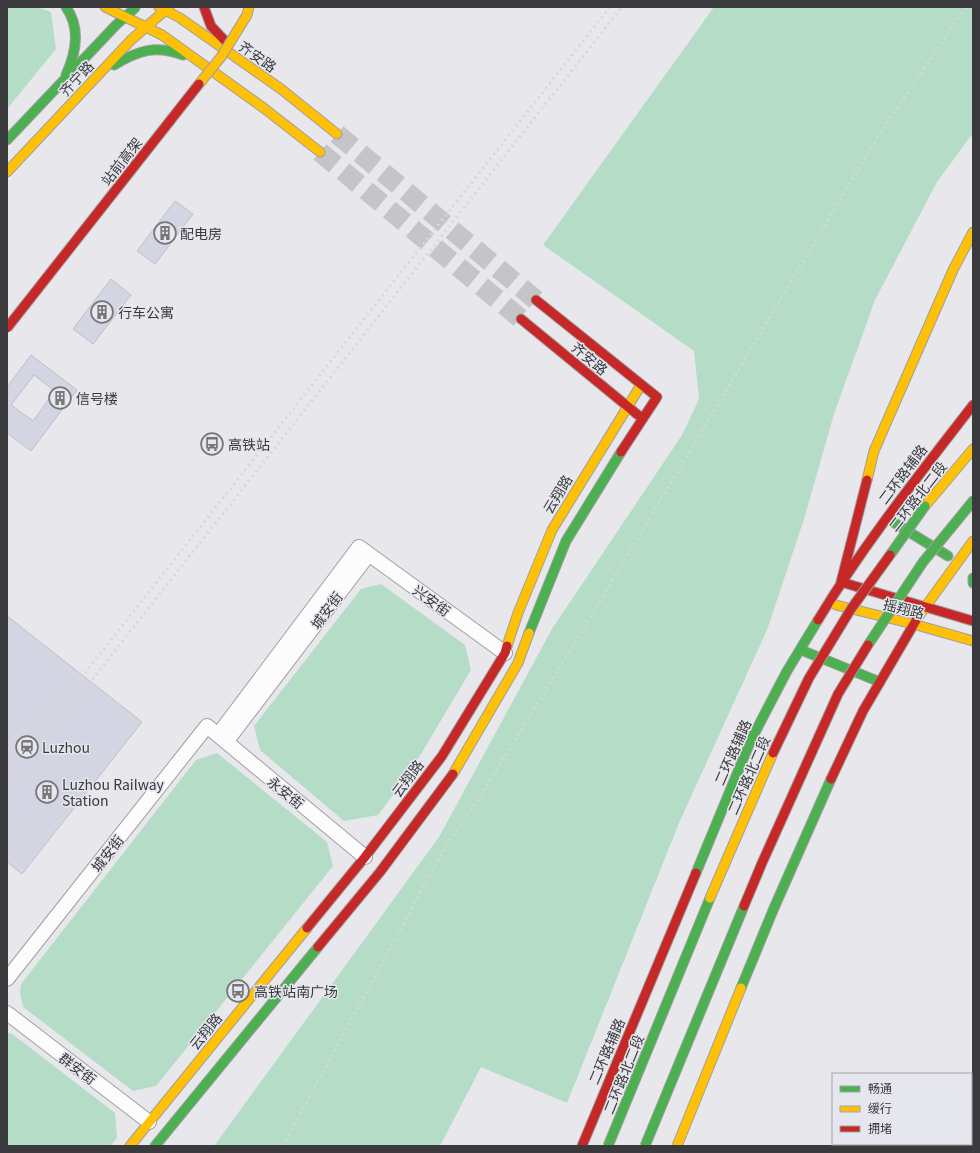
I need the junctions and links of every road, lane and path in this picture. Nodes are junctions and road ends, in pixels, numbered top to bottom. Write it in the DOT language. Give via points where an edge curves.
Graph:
graph roads {
  1 [pos="66,7"];
  2 [pos="105,7"];
  3 [pos="136,7"];
  4 [pos="204,7"];
  5 [pos="250,7"];
  6 [pos="164,8"];
  7 [pos="126,16"];
  8 [pos="256,16"];
  9 [pos="146,27"];
  10 [pos="221,57"];
  11 [pos="203,64"];
  12 [pos="248,66"];
  13 [pos="97,76"];
  14 [pos="63,81"];
  15 [pos="337,134"];
  16 [pos="7,140"];
  17 [pos="320,152"];
  18 [pos="7,172"];
  19 [pos="973,232"];
  20 [pos="536,300"];
  21 [pos="521,319"];
  22 [pos="7,328"];
  23 [pos="641,385"];
  24 [pos="973,405"];
  25 [pos="628,408"];
  26 [pos="643,419"];
  27 [pos="973,449"];
  28 [pos="973,501"];
  29 [pos="887,517"];
  30 [pos="973,541"];
  31 [pos="364,550"];
  32 [pos="957,562"];
  33 [pos="973,578"];
  34 [pos="841,582"];
  35 [pos="973,584"];
  36 [pos="828,604"];
  37 [pos="924,607"];
  38 [pos="973,621"];
  39 [pos="913,624"];
  40 [pos="973,641"];
  41 [pos="800,650"];
  42 [pos="505,653"];
  43 [pos="880,682"];
  44 [pos="217,735"];
  45 [pos="365,857"];
  46 [pos="7,980"];
  47 [pos="7,1013"];
  48 [pos="148,1122"];
  49 [pos="130,1146"];
  50 [pos="155,1146"];
  51 [pos="582,1146"];
  52 [pos="608,1146"];
  53 [pos="645,1146"];
  54 [pos="677,1146"];
  1 -- 14 [label="main road" via="71,12 76,28 70,68"];
  2 -- 7 [label="main road"];
  3 -- 7 [label="main road, 齐宁路"];
  4 -- 12 [label="main road" via="212,26"];
  5 -- 10 [label="main road, 站前高架, bridge"];
  6 -- 9 [label="main road, 齐宁路"];
  6 -- 12 [label="main road, 齐安路"];
  7 -- 9 [label="main road"];
  7 -- 14 [label="main road, 齐宁路"];
  8 -- 10 [label="main road, bridge"];
  9 -- 11 [label="main road"];
  9 -- 13 [label="main road, 齐宁路"];
  10 -- 22 [label="main road, 站前高架, bridge"];
  11 -- 13 [label="main road" via="171,50 156,48 132,55"];
  11 -- 17 [label="main road"];
  12 -- 15 [label="main road, 齐安路"];
  13 -- 18 [label="main road, 齐宁路"];
  14 -- 16 [label="main road, 齐宁路"];
  19 -- 34 [label="main road" via="953,270 874,451"];
  20 -- 23 [label="main road, 齐安路"];
  21 -- 25 [label="main road, 齐安路"];
  23 -- 25 [label="main road, 云翔路"];
  23 -- 26 [label="main road, 齐安路" via="657,397"];
  24 -- 29 [label="main road, 二环路辅路"];
  25 -- 26 [label="main road, 齐安路"];
  25 -- 42 [label="main road, 云翔路" via="552,530 518,613"];
  26 -- 50 [label="main road" via="566,541 518,663 455,771 380,872"];
  27 -- 52 [label="main road, 二环路北二段, bridge" via="898,542 851,610 809,678 731,848"];
  28 -- 53 [label="main road, bridge" via="923,562 838,694 762,863"];
  29 -- 32 [label="main road"];
  29 -- 34 [label="main road, 二环路辅路"];
  30 -- 32 [label="main road"];
  31 -- 42 [label="street, 兴安街"];
  31 -- 44 [label="street, 城安街"];
  32 -- 37 [label="main road"];
  33 -- 35 [label="main road"];
  34 -- 36 [label="main road, 二环路辅路"];
  34 -- 37 [label="main road, 摇翔路"];
  36 -- 39 [label="main road, 摇翔路"];
  36 -- 41 [label="main road, 二环路辅路"];
  37 -- 38 [label="main road, 摇翔路"];
  37 -- 39 [label="main road"];
  39 -- 40 [label="main road, 摇翔路"];
  39 -- 43 [label="main road"];
  41 -- 43 [label="main road"];
  41 -- 51 [label="main road, 二环路辅路" via="751,740"];
  42 -- 45 [label="main road, 云翔路" via="442,756"];
  43 -- 54 [label="main road" via="832,776 774,908"];
  44 -- 45 [label="street, 永安街"];
  44 -- 46 [label="street, 城安街"];
  45 -- 48 [label="main road, 云翔路"];
  47 -- 48 [label="street, 群安街"];
  48 -- 49 [label="main road, 云翔路"];
}
